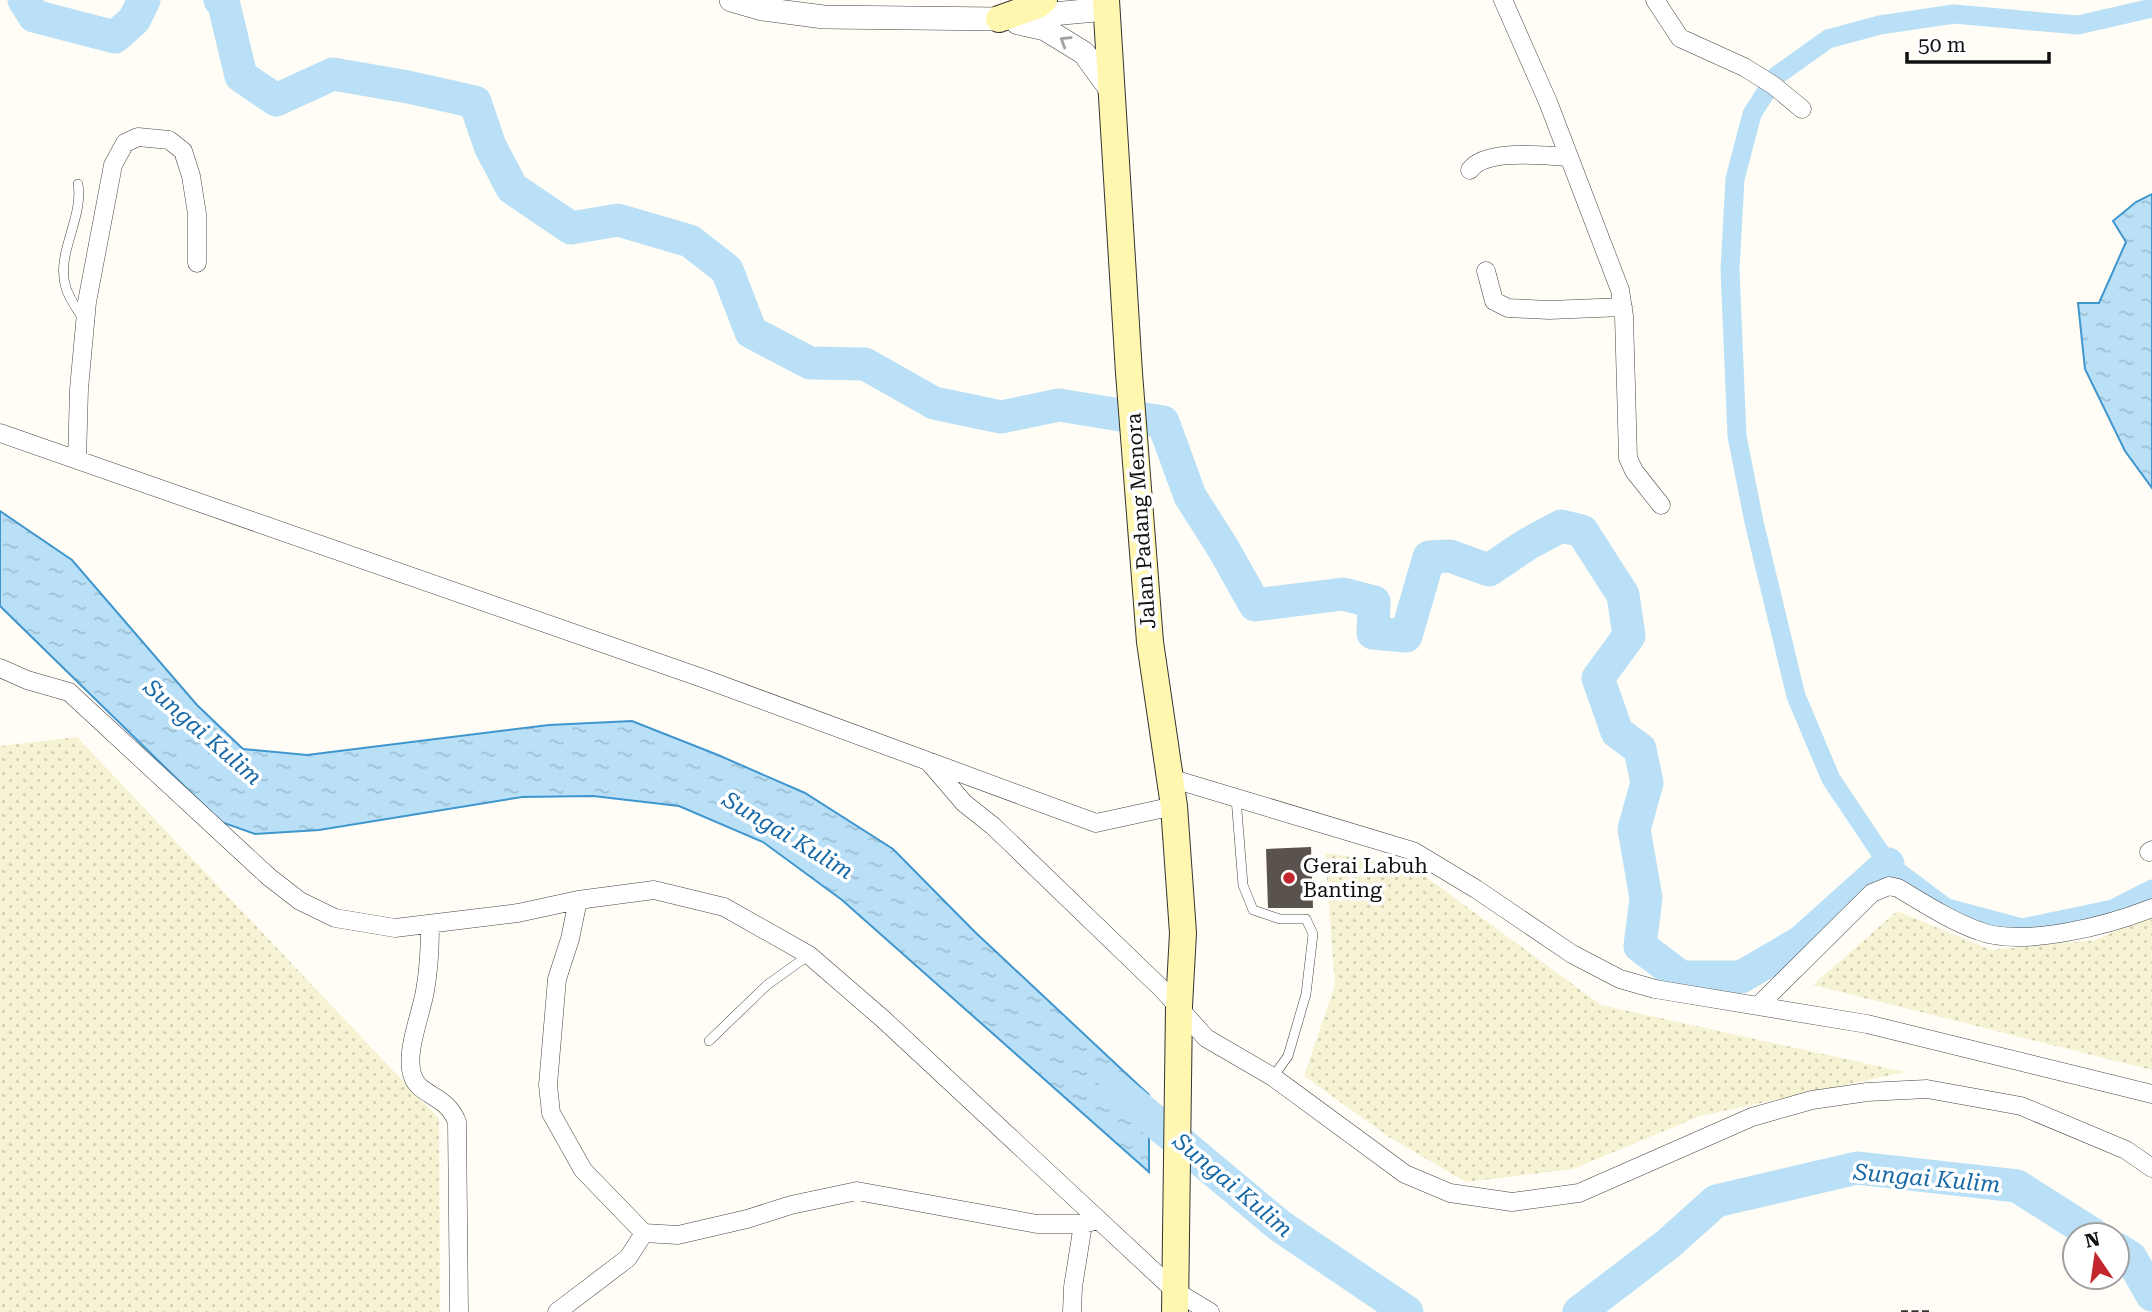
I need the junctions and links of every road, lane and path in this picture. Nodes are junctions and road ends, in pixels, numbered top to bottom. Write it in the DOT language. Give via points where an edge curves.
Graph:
graph roads {
  1 [pos="731,0"];
  2 [pos="1044,0"];
  3 [pos="1503,0"];
  4 [pos="1655,0"];
  5 [pos="1106,5"];
  6 [pos="999,19"];
  7 [pos="1111,90"];
  8 [pos="1802,109"];
  9 [pos="1569,157"];
  10 [pos="1470,170"];
  11 [pos="79,184"];
  12 [pos="197,263"];
  13 [pos="1486,271"];
  14 [pos="1623,307"];
  15 [pos="85,322"];
  16 [pos="0,433"];
  17 [pos="77,460"];
  18 [pos="1661,505"];
  19 [pos="0,668"];
  20 [pos="928,761"];
  21 [pos="1170,778"];
  22 [pos="1236,798"];
  23 [pos="1174,806"];
  24 [pos="578,900"];
  25 [pos="2152,908"];
  26 [pos="430,925"];
  27 [pos="809,955"];
  28 [pos="1759,1005"];
  29 [pos="1179,1006"];
  30 [pos="709,1041"];
  31 [pos="1273,1077"];
  32 [pos="2152,1094"];
  33 [pos="2152,1168"];
  34 [pos="1090,1222"];
  35 [pos="644,1233"];
  36 [pos="1175,1301"];
  37 [pos="459,1312"];
  38 [pos="557,1312"];
  39 [pos="1072,1312"];
  40 [pos="1210,1312"];
  41 [pos="1901,1312"];
  42 [pos="1932,1312"];
  1 -- 6 [label="street" via="824,17"];
  2 -- 6 [label="main road"];
  3 -- 9 [label="street"];
  4 -- 8 [label="street" via="1680,38 1744,67"];
  5 -- 6 [label="street"];
  5 -- 7 [label="main road, Jalan Padang Menora"];
  7 -- 6 [label="street, one-way" via="1084,53 1045,29"];
  7 -- 21 [label="main road, Jalan Padang Menora" via="1150,642"];
  9 -- 10 [label="street" via="1489,157"];
  9 -- 14 [label="street" via="1615,270"];
  11 -- 15 [label="lane" via="64,262 65,288"];
  12 -- 15 [label="street" via="197,214 183,151 169,140 138,137 125,143 113,165"];
  13 -- 14 [label="street" via="1494,301 1508,308"];
  14 -- 18 [label="street" via="1628,458"];
  15 -- 17 [label="street"];
  16 -- 17 [label="street"];
  17 -- 20 [label="street"];
  19 -- 26 [label="street" via="69,692 237,850 300,901 335,918 395,928"];
  20 -- 23 [label="street" via="1096,823"];
  20 -- 29 [label="street" via="964,803"];
  21 -- 22 [label="street"];
  21 -- 23 [label="main road, Jalan Padang Menora"];
  22 -- 28 [label="street" via="1413,851 1572,954 1620,979"];
  22 -- 31 [label="lane" via="1243,885 1253,911 1280,919 1306,919 1313,934 1306,994 1288,1056"];
  23 -- 29 [label="main road, Jalan Padang Menora" via="1183,933"];
  24 -- 26 [label="street"];
  24 -- 27 [label="street" via="654,890 724,907"];
  24 -- 35 [label="street" via="557,979 548,1085 551,1113 583,1170"];
  25 -- 28 [label="street" via="2118,922 2003,936 1979,932 1889,886 1872,893"];
  26 -- 37 [label="street" via="411,1073 416,1084 452,1109 457,1122"];
  27 -- 30 [label="lane" via="767,985"];
  27 -- 34 [label="street" via="883,1019"];
  28 -- 32 [label="street" via="1867,1024"];
  29 -- 31 [label="street" via="1206,1038"];
  29 -- 36 [label="main road, Jalan Padang Menora"];
  31 -- 33 [label="street" via="1405,1174 1450,1193 1512,1202 1578,1193 1752,1117 1812,1100 1927,1088 2021,1106 2126,1150"];
  34 -- 35 [label="street" via="1037,1224 857,1191 678,1235"];
  34 -- 36 [label="street"];
  34 -- 39 [label="street" via="1074,1274"];
  35 -- 38 [label="street" via="628,1258"];
  36 -- 40 [label="street"];
  41 -- 42 [label="path"];
}
